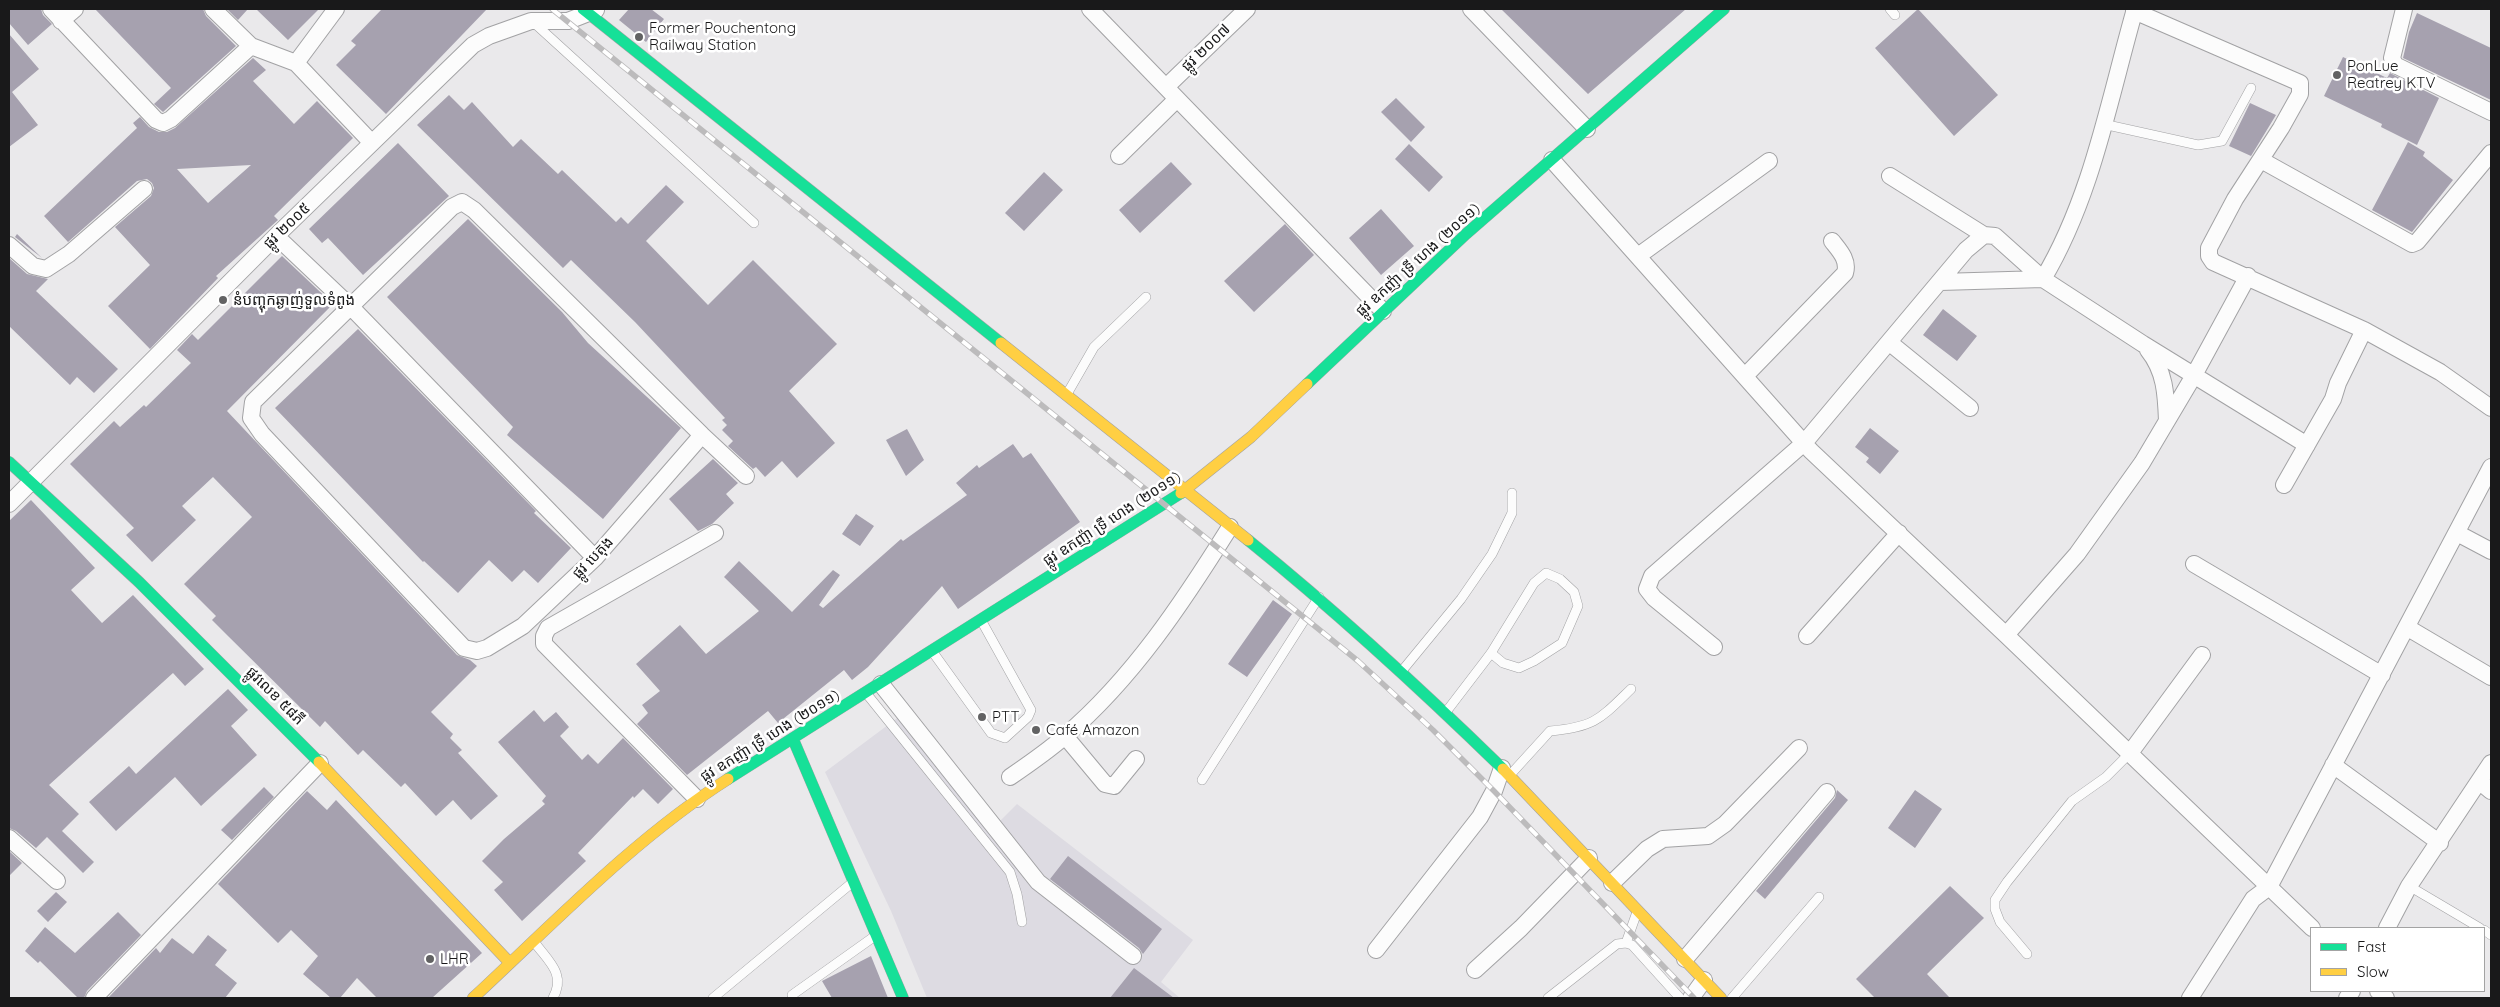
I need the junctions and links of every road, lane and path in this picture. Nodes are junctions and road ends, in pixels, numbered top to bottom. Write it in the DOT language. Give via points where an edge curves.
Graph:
graph roads {
  1 [pos="74,9"];
  2 [pos="213,9"];
  3 [pos="336,9"];
  4 [pos="1090,9"];
  5 [pos="1247,9"];
  6 [pos="1472,9"];
  7 [pos="1724,9"];
  8 [pos="2404,9"];
  9 [pos="590,10"];
  10 [pos="2135,10"];
  11 [pos="56,15"];
  12 [pos="531,21"];
  13 [pos="251,46"];
  14 [pos="296,64"];
  15 [pos="2251,88"];
  16 [pos="1172,93"];
  17 [pos="2491,112"];
  18 [pos="2103,124"];
  19 [pos="1587,129"];
  20 [pos="372,143"];
  21 [pos="2491,153"];
  22 [pos="1119,156"];
  23 [pos="1552,160"];
  24 [pos="2261,160"];
  25 [pos="1769,161"];
  26 [pos="1890,176"];
  27 [pos="144,189"];
  28 [pos="754,223"];
  29 [pos="1984,235"];
  30 [pos="276,236"];
  31 [pos="1832,241"];
  32 [pos="9,245"];
  33 [pos="1638,256"];
  34 [pos="2248,276"];
  35 [pos="2043,279"];
  36 [pos="1940,282"];
  37 [pos="1146,297"];
  38 [pos="351,307"];
  39 [pos="1383,311"];
  40 [pos="2364,330"];
  41 [pos="1890,343"];
  42 [pos="2143,344"];
  43 [pos="1745,376"];
  44 [pos="2193,377"];
  45 [pos="1066,396"];
  46 [pos="1970,408"];
  47 [pos="2491,408"];
  48 [pos="2167,420"];
  49 [pos="702,435"];
  50 [pos="1804,443"];
  51 [pos="2308,445"];
  52 [pos="9,462"];
  53 [pos="2491,467"];
  54 [pos="746,476"];
  55 [pos="31,482"];
  56 [pos="2284,485"];
  57 [pos="1185,491"];
  58 [pos="1512,493"];
  59 [pos="9,504"];
  60 [pos="1230,527"];
  61 [pos="715,533"];
  62 [pos="1899,533"];
  63 [pos="2457,533"];
  64 [pos="2491,551"];
  65 [pos="595,558"];
  66 [pos="2194,564"];
  67 [pos="1319,598"];
  68 [pos="981,620"];
  69 [pos="2408,628"];
  70 [pos="2006,635"];
  71 [pos="1807,636"];
  72 [pos="1714,647"];
  73 [pos="932,651"];
  74 [pos="1490,653"];
  75 [pos="2202,655"];
  76 [pos="1401,672"];
  77 [pos="2382,675"];
  78 [pos="2491,677"];
  79 [pos="881,684"];
  80 [pos="1632,689"];
  81 [pos="866,693"];
  82 [pos="1446,713"];
  83 [pos="1065,736"];
  84 [pos="793,739"];
  85 [pos="1799,748"];
  86 [pos="2130,753"];
  87 [pos="1136,759"];
  88 [pos="320,763"];
  89 [pos="2491,763"];
  90 [pos="2333,765"];
  91 [pos="1506,772"];
  92 [pos="1010,777"];
  93 [pos="1202,780"];
  94 [pos="2485,786"];
  95 [pos="1827,792"];
  96 [pos="697,799"];
  97 [pos="9,838"];
  98 [pos="2440,843"];
  99 [pos="1589,858"];
  100 [pos="57,881"];
  101 [pos="855,881"];
  102 [pos="1612,883"];
  103 [pos="2409,886"];
  104 [pos="2269,887"];
  105 [pos="1819,896"];
  106 [pos="1638,909"];
  107 [pos="1022,922"];
  108 [pos="2311,927"];
  109 [pos="2388,927"];
  110 [pos="2478,927"];
  111 [pos="877,934"];
  112 [pos="533,941"];
  113 [pos="1626,943"];
  114 [pos="1376,950"];
  115 [pos="2026,954"];
  116 [pos="1133,956"];
  117 [pos="1685,959"];
  118 [pos="510,963"];
  119 [pos="1475,970"];
  120 [pos="1704,980"];
  121 [pos="792,995"];
  122 [pos="94,998"];
  123 [pos="473,998"];
  124 [pos="553,998"];
  125 [pos="713,998"];
  126 [pos="903,998"];
  127 [pos="1548,998"];
  128 [pos="1680,998"];
  129 [pos="1691,998"];
  130 [pos="1721,998"];
  131 [pos="1732,998"];
  132 [pos="2190,998"];
  1 -- 11 [label="street"];
  2 -- 13 [label="street"];
  3 -- 14 [label="street"];
  4 -- 16 [label="street"];
  5 -- 16 [label="street, ផ្លូវ ២០០៧"];
  6 -- 19 [label="street"];
  7 -- 19 [label="street, ផ្លូវ ឧកញ៉ា ទ្រី ហេង (២០១១)"];
  8 -- 17 [label="street" via="2393,62"];
  9 -- 12 [label="street, ផ្លូវ ២០០៥" via="568,21"];
  9 -- 45 [label="street"];
  10 -- 18 [label="street"];
  10 -- 24 [label="street" via="2300,83 2300,94"];
  11 -- 13 [label="street" via="156,120 163,123"];
  12 -- 20 [label="street, ផ្លូវ ២០០៥" via="489,36 473,46"];
  12 -- 28 [label="lane"];
  13 -- 14 [label="street"];
  14 -- 20 [label="street"];
  15 -- 18 [label="lane" via="2222,141 2198,145"];
  16 -- 22 [label="street, ផ្លូវ ២០០៧"];
  16 -- 39 [label="street"];
  18 -- 35 [label="street" via="2084,193"];
  19 -- 23 [label="street, ផ្លូវ ឧកញ៉ា ទ្រី ហេង (២០១១)"];
  20 -- 30 [label="street, ផ្លូវ ២០០៥"];
  21 -- 24 [label="street" via="2412,244"];
  23 -- 33 [label="street"];
  23 -- 39 [label="street, ផ្លូវ ឧកញ៉ា ទ្រី ហេង (២០១១)"];
  24 -- 34 [label="street" via="2235,199 2209,248 2213,262"];
  25 -- 33 [label="street"];
  26 -- 29 [label="street"];
  27 -- 32 [label="street" via="69,254 46,268 33,266"];
  29 -- 35 [label="street" via="1995,236"];
  29 -- 36 [label="street" via="1966,250"];
  30 -- 38 [label="street"];
  30 -- 55 [label="street, ផ្លូវ ២០០៥"];
  31 -- 43 [label="street" via="1844,259 1845,273"];
  33 -- 43 [label="street"];
  34 -- 40 [label="street"];
  34 -- 44 [label="street"];
  35 -- 36 [label="street"];
  35 -- 42 [label="street"];
  36 -- 41 [label="street"];
  37 -- 45 [label="lane" via="1094,347"];
  38 -- 49 [label="street" via="452,207 462,202 474,210"];
  38 -- 65 [label="street"];
  38 -- 65 [label="street, ផ្លូវ បេតុង" via="253,402 250,418 464,648 477,651 487,648 523,626"];
  39 -- 57 [label="street, ផ្លូវ ឧកញ៉ា ទ្រី ហេង (២០១១)" via="1232,454"];
  40 -- 47 [label="street" via="2440,372"];
  40 -- 51 [label="street"];
  41 -- 46 [label="street"];
  41 -- 50 [label="street"];
  42 -- 44 [label="street"];
  42 -- 48 [label="street" via="2156,360 2164,379"];
  43 -- 50 [label="street"];
  44 -- 48 [label="street"];
  44 -- 51 [label="street"];
  45 -- 57 [label="street"];
  48 -- 70 [label="street" via="2142,463 2077,554"];
  49 -- 54 [label="street"];
  49 -- 65 [label="street, ផ្លូវ បេតុង"];
  50 -- 62 [label="street"];
  50 -- 72 [label="street" via="1652,576 1647,589 1654,598"];
  51 -- 56 [label="street"];
  52 -- 55 [label="street, ផ្លូវលេខ ៥៨ភី"];
  53 -- 63 [label="street"];
  55 -- 59 [label="street, ផ្លូវ ២០០៥"];
  55 -- 88 [label="street, ផ្លូវលេខ ៥៨ភី" via="174,616"];
  57 -- 60 [label="street"];
  57 -- 68 [label="street, ផ្លូវ ឧកញ៉ា ទ្រី ហេង (២០១១)"];
  58 -- 76 [label="lane" via="1512,513 1492,554"];
  60 -- 67 [label="street"];
  60 -- 83 [label="street" via="1164,627 1105,698"];
  61 -- 96 [label="street" via="548,628 544,636 544,644"];
  62 -- 70 [label="street"];
  62 -- 71 [label="street"];
  63 -- 64 [label="street"];
  63 -- 69 [label="street"];
  66 -- 77 [label="street"];
  67 -- 76 [label="street"];
  67 -- 93 [label="lane"];
  68 -- 73 [label="street, ផ្លូវ ឧកញ៉ា ទ្រី ហេង (២០១១)"];
  68 -- 73 [label="lane" via="1031,710 1028,718 1005,738 991,733"];
  69 -- 77 [label="street"];
  69 -- 78 [label="street"];
  70 -- 86 [label="street"];
  73 -- 79 [label="street, ផ្លូវ ឧកញ៉ា ទ្រី ហេង (២០១១)"];
  74 -- 74 [label="lane" via="1534,583 1546,574 1560,578 1574,592 1578,606 1562,643 1518,668 1503,663"];
  74 -- 82 [label="lane"];
  75 -- 86 [label="street"];
  76 -- 82 [label="street"];
  77 -- 90 [label="street"];
  79 -- 81 [label="street, ផ្លូវ ឧកញ៉ា ទ្រី ហេង (២០១១)"];
  79 -- 116 [label="street" via="1038,882"];
  80 -- 91 [label="lane" via="1593,723 1575,729 1550,731"];
  81 -- 84 [label="street, ផ្លូវ ឧកញ៉ា ទ្រី ហេង (២០១១)"];
  81 -- 107 [label="lane" via="1010,872"];
  82 -- 91 [label="street"];
  83 -- 87 [label="street" via="1104,784 1114,786"];
  83 -- 92 [label="street"];
  84 -- 96 [label="street, ផ្លូវ ឧកញ៉ា ទ្រី ហេង (២០១១)"];
  84 -- 101 [label="street"];
  85 -- 102 [label="street" via="1725,824 1708,836 1663,839 1647,849"];
  86 -- 104 [label="street"];
  86 -- 115 [label="lane" via="2106,777 2072,801 1996,900 1995,909 2000,922"];
  88 -- 118 [label="street, ផ្លូវលេខ ៥៨ភី"];
  88 -- 122 [label="street"];
  89 -- 94 [label="street"];
  90 -- 98 [label="street"];
  90 -- 104 [label="street"];
  91 -- 99 [label="street"];
  91 -- 114 [label="street" via="1480,817"];
  94 -- 98 [label="street"];
  95 -- 117 [label="street"];
  96 -- 112 [label="street, ផ្លូវ ឧកញ៉ា ទ្រី ហេង (២០១១)"];
  97 -- 100 [label="street"];
  98 -- 103 [label="street"];
  99 -- 102 [label="street"];
  99 -- 119 [label="street"];
  101 -- 111 [label="street"];
  101 -- 125 [label="lane"];
  102 -- 106 [label="street"];
  103 -- 109 [label="street"];
  103 -- 110 [label="lane"];
  104 -- 108 [label="street"];
  104 -- 132 [label="street" via="2252,899"];
  105 -- 131 [label="lane"];
  106 -- 113 [label="lane"];
  106 -- 117 [label="street"];
  111 -- 121 [label="lane"];
  111 -- 126 [label="street"];
  112 -- 118 [label="street, ផ្លូវ ឧកញ៉ា ទ្រី ហេង (២០១១)"];
  112 -- 124 [label="lane" via="557,972 559,988"];
  113 -- 127 [label="lane" via="1617,944"];
  113 -- 128 [label="lane" via="1632,945"];
  117 -- 120 [label="street"];
  118 -- 123 [label="street, ផ្លូវ ឧកញ៉ា ទ្រី ហេង (២០១១)"];
  120 -- 129 [label="street"];
  120 -- 130 [label="street"];
}
